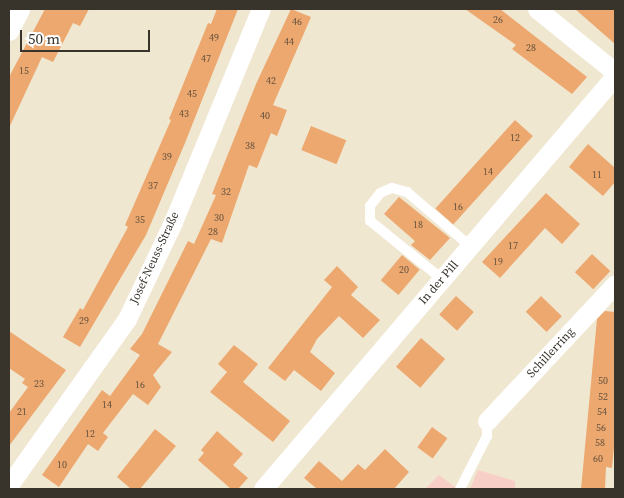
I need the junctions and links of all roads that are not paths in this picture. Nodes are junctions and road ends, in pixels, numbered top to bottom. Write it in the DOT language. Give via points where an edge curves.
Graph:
graph roads {
  1 [pos="20,9"];
  2 [pos="261,9"];
  3 [pos="537,9"];
  4 [pos="9,31"];
  5 [pos="615,72"];
  6 [pos="615,76"];
  7 [pos="470,246"];
  8 [pos="442,279"];
  9 [pos="615,284"];
  10 [pos="487,421"];
  11 [pos="9,485"];
  12 [pos="263,489"];
  13 [pos="460,489"];
  1 -- 4 [label="street"];
  2 -- 11 [label="street, Josef-Neuss-Straße" via="173,222 126,319"];
  3 -- 5 [label="street"];
  6 -- 7 [label="street, In der Pill"];
  7 -- 8 [label="street, In der Pill"];
  7 -- 8 [label="lane" via="407,192 392,188 380,193 370,206 370,221"];
  8 -- 12 [label="street, In der Pill"];
  9 -- 10 [label="street, Schillerring"];
  10 -- 13 [label="lane" via="487,436"];
}
